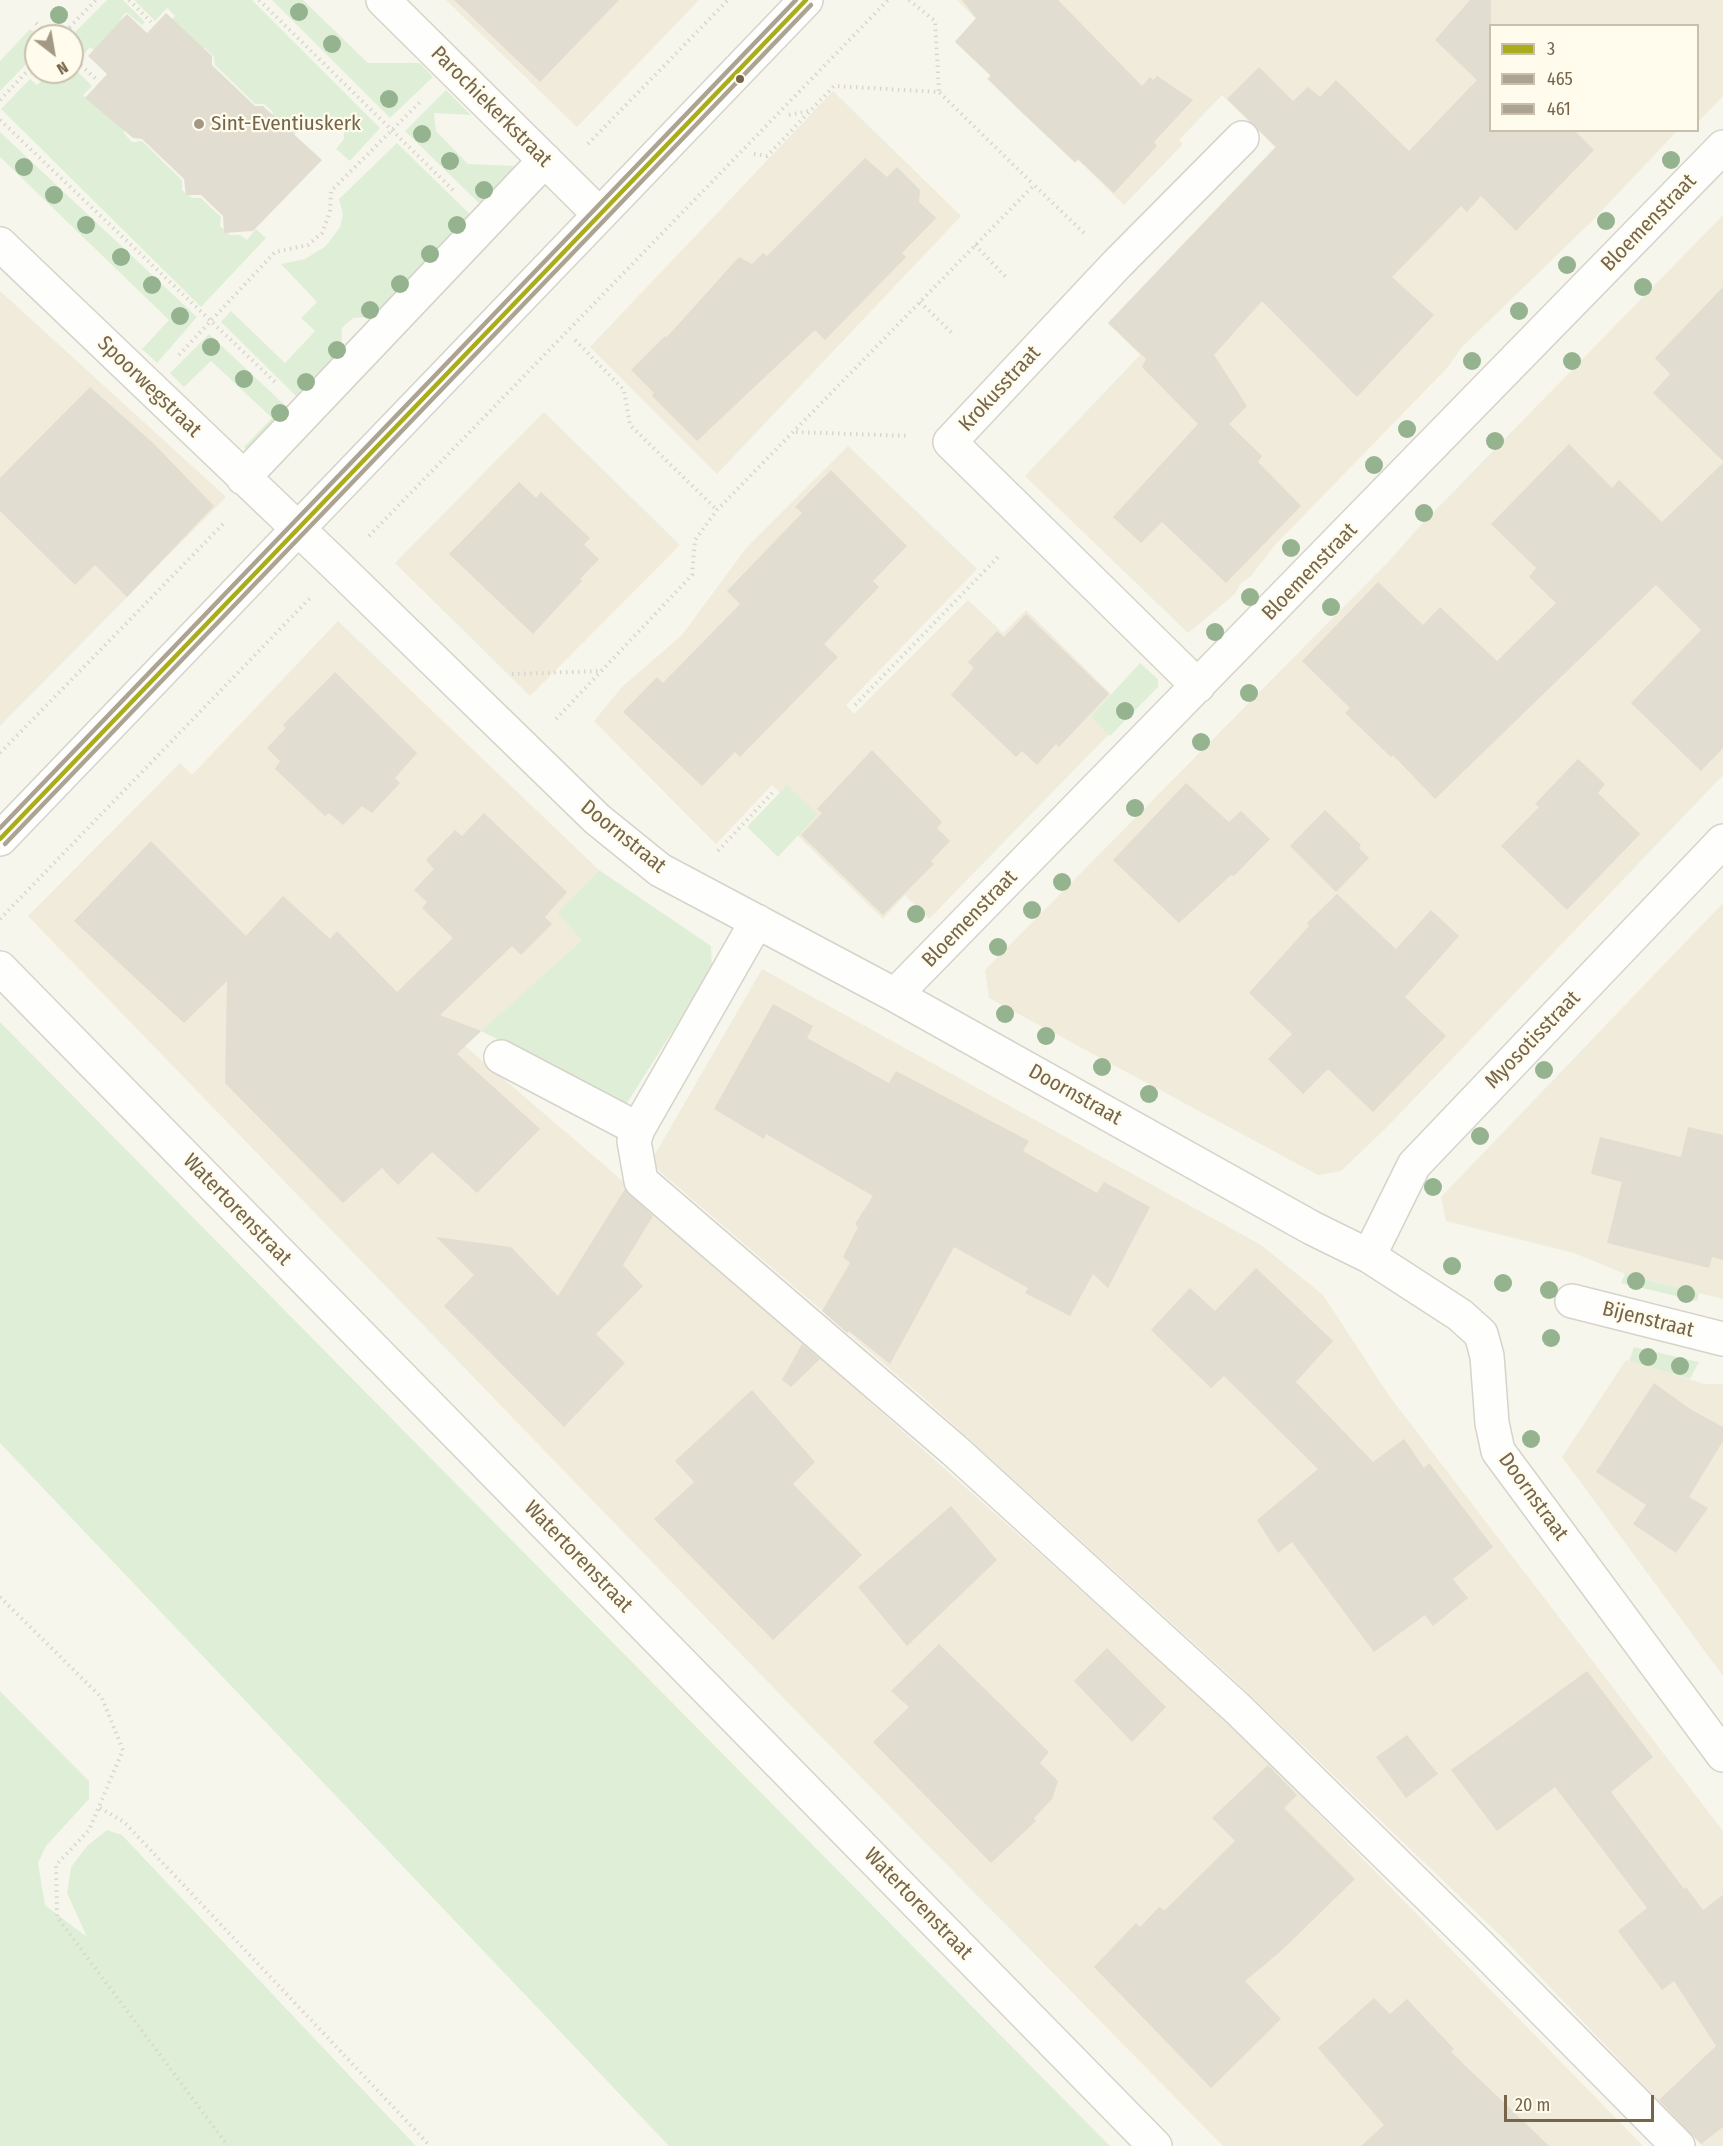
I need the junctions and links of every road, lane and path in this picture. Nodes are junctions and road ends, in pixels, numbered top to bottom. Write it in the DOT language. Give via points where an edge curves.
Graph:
graph roads {
  1 [pos="96,0"];
  2 [pos="129,0"];
  3 [pos="259,0"];
  4 [pos="383,0"];
  5 [pos="728,0"];
  6 [pos="806,0"];
  7 [pos="888,0"];
  8 [pos="909,0"];
  9 [pos="151,21"];
  10 [pos="73,24"];
  11 [pos="84,68"];
  12 [pos="24,75"];
  13 [pos="96,79"];
  14 [pos="939,92"];
  15 [pos="425,97"];
  16 [pos="0,100"];
  17 [pos="809,111"];
  18 [pos="789,115"];
  19 [pos="0,120"];
  20 [pos="392,130"];
  21 [pos="595,137"];
  22 [pos="1242,138"];
  23 [pos="1723,147"];
  24 [pos="754,154"];
  25 [pos="545,160"];
  26 [pos="1034,185"];
  27 [pos="599,214"];
  28 [pos="486,222"];
  29 [pos="1092,240"];
  30 [pos="0,244"];
  31 [pos="975,245"];
  32 [pos="1006,276"];
  33 [pos="920,302"];
  34 [pos="212,321"];
  35 [pos="952,333"];
  36 [pos="575,339"];
  37 [pos="174,360"];
  38 [pos="306,411"];
  39 [pos="795,432"];
  40 [pos="916,436"];
  41 [pos="249,484"];
  42 [pos="717,510"];
  43 [pos="299,530"];
  44 [pos="1008,547"];
  45 [pos="339,568"];
  46 [pos="601,671"];
  47 [pos="504,674"];
  48 [pos="1198,686"];
  49 [pos="855,705"];
  50 [pos="554,721"];
  51 [pos="0,753"];
  52 [pos="773,792"];
  53 [pos="0,839"];
  54 [pos="1723,841"];
  55 [pos="712,857"];
  56 [pos="0,919"];
  57 [pos="757,921"];
  58 [pos="0,968"];
  59 [pos="895,995"];
  60 [pos="501,1058"];
  61 [pos="638,1129"];
  62 [pos="1369,1256"];
  63 [pos="1572,1301"];
  64 [pos="1723,1339"];
  65 [pos="0,1597"];
  66 [pos="1723,1755"];
  67 [pos="99,1808"];
  68 [pos="228,2146"];
  69 [pos="429,2146"];
  70 [pos="1155,2146"];
  71 [pos="1678,2146"];
  1 -- 10 [label="path"];
  2 -- 9 [label="path"];
  3 -- 20 [label="path"];
  4 -- 25 [label="street, Parochiekerkstraat"];
  5 -- 21 [label="path"];
  6 -- 27 [label="street"];
  7 -- 45 [label="path"];
  8 -- 14 [label="path" via="935,21"];
  11 -- 13 [label="path"];
  12 -- 16 [label="path"];
  14 -- 17 [label="path" via="834,86"];
  14 -- 26 [label="path"];
  15 -- 20 [label="path"];
  17 -- 18 [label="path"];
  17 -- 24 [label="path" via="767,156"];
  19 -- 34 [label="path"];
  20 -- 28 [label="path"];
  20 -- 34 [label="path" via="332,191 322,233 308,245 275,252"];
  22 -- 48 [label="street, Krokusstraat" via="950,442"];
  23 -- 48 [label="street, Bloemenstraat"];
  25 -- 27 [label="street, Parochiekerkstraat"];
  25 -- 28 [label="street"];
  26 -- 29 [label="path"];
  26 -- 31 [label="path"];
  27 -- 43 [label="street"];
  28 -- 38 [label="street"];
  30 -- 41 [label="street, Spoorwegstraat"];
  31 -- 32 [label="path"];
  31 -- 33 [label="path"];
  33 -- 35 [label="path"];
  33 -- 39 [label="path"];
  34 -- 37 [label="path"];
  34 -- 38 [label="path"];
  36 -- 42 [label="path" via="624,390 630,425"];
  38 -- 41 [label="street"];
  39 -- 40 [label="path"];
  39 -- 42 [label="path"];
  41 -- 43 [label="street, Spoorwegstraat"];
  41 -- 51 [label="path"];
  42 -- 46 [label="path" via="695,540 692,575"];
  43 -- 45 [label="street, Doornstraat"];
  43 -- 53 [label="street"];
  44 -- 49 [label="path"];
  45 -- 56 [label="path"];
  45 -- 57 [label="street, Doornstraat" via="597,819 660,870"];
  46 -- 47 [label="path"];
  46 -- 50 [label="path"];
  48 -- 59 [label="street, Bloemenstraat"];
  52 -- 55 [label="path"];
  54 -- 62 [label="street, Myosotisstraat" via="1414,1165"];
  57 -- 59 [label="street, Doornstraat"];
  57 -- 61 [label="street"];
  58 -- 70 [label="street, Watertorenstraat"];
  59 -- 62 [label="street, Doornstraat"];
  60 -- 61 [label="street"];
  61 -- 71 [label="street" via="634,1141 641,1181 954,1450 1239,1709"];
  62 -- 66 [label="street, Doornstraat" via="1460,1315 1481,1334 1498,1451"];
  63 -- 64 [label="street, Bijenstraat"];
  65 -- 67 [label="path" via="102,1698 123,1750"];
  67 -- 68 [label="path" via="89,1830 56,1865 57,1917"];
  67 -- 69 [label="path" via="124,1822"];
}
